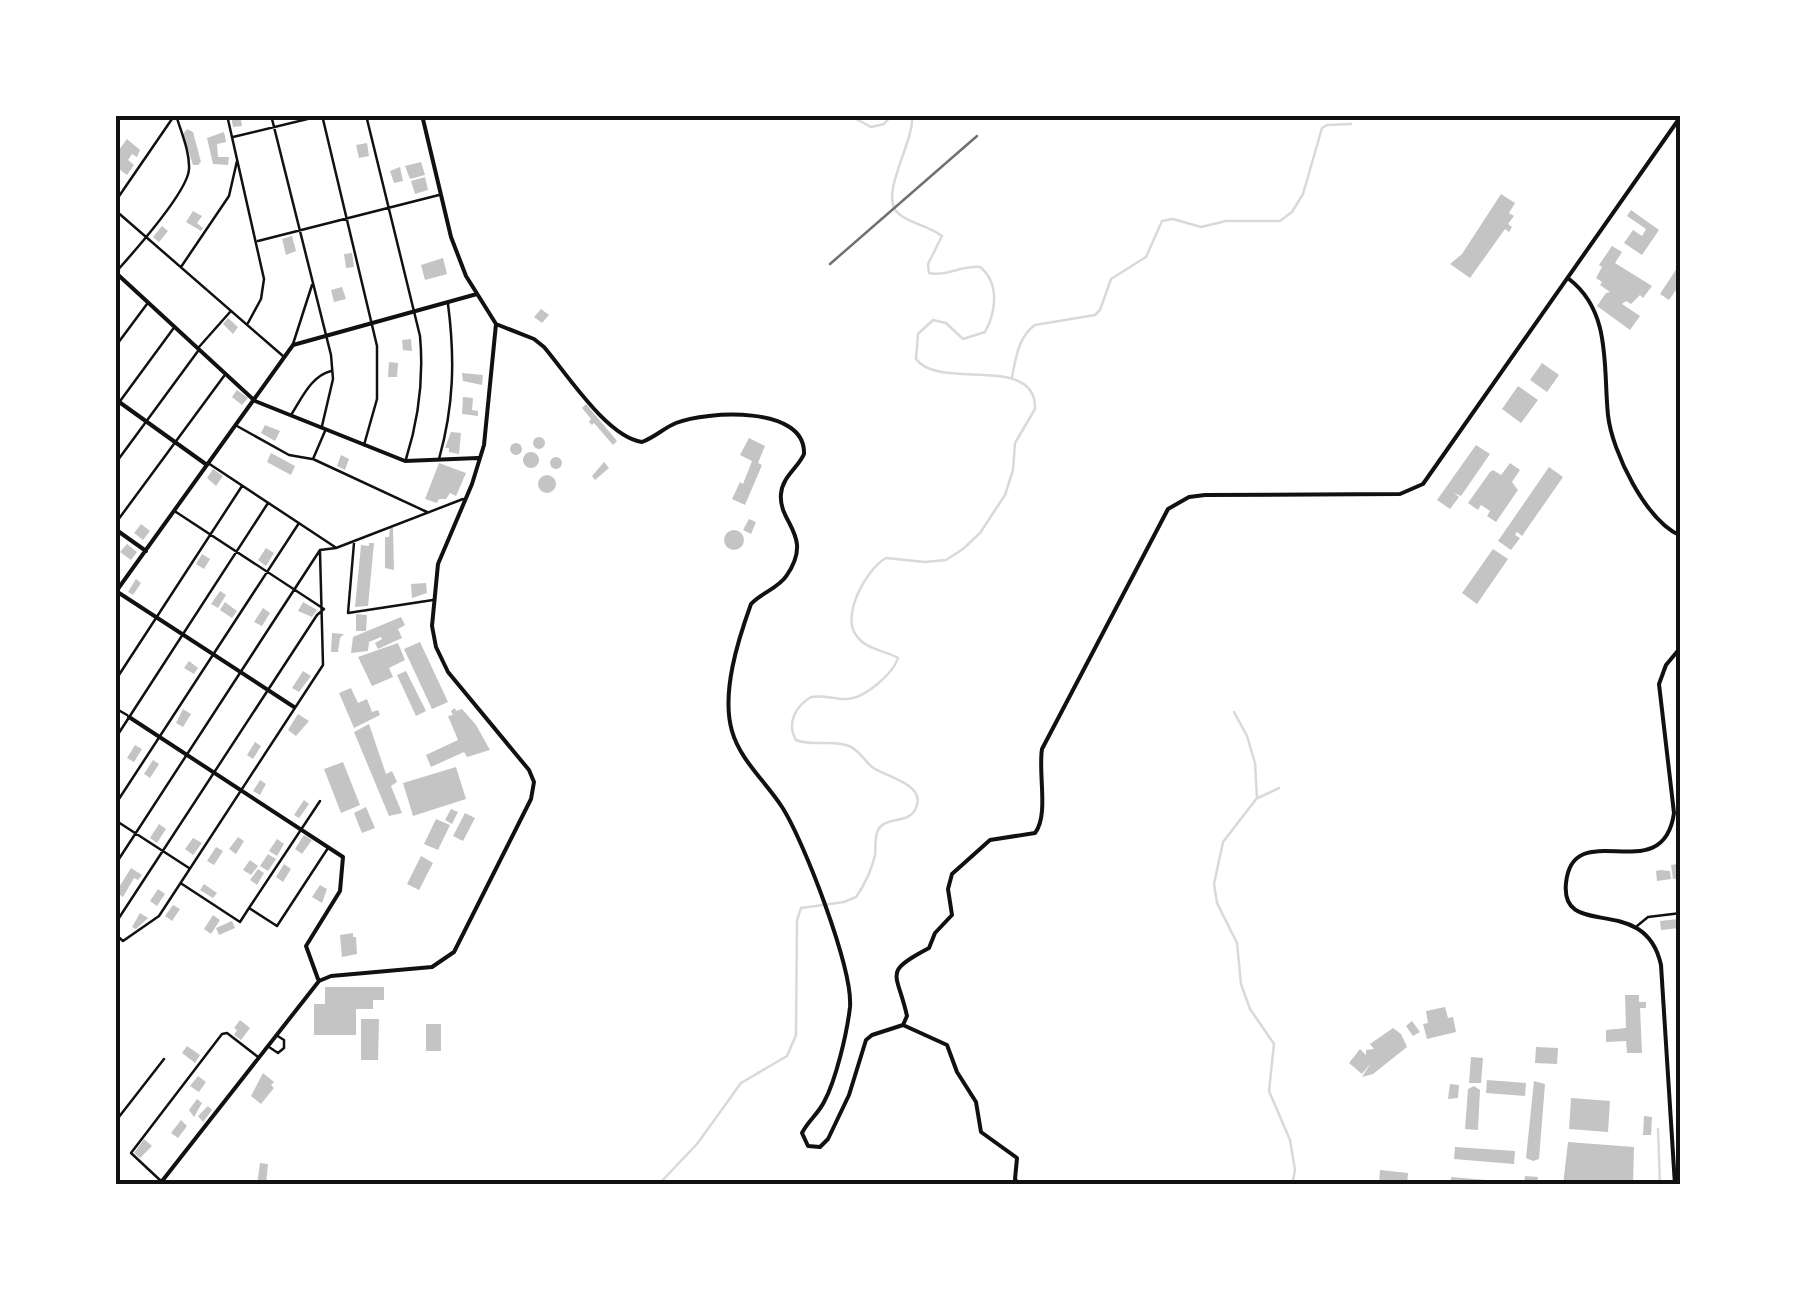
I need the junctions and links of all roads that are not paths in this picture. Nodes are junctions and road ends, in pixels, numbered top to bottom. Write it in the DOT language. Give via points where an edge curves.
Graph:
graph roads {
  1 [pos="175,115"];
  2 [pos="226,115"];
  3 [pos="271,115"];
  4 [pos="323,115"];
  5 [pos="366,115"];
  6 [pos="422,115"];
  7 [pos="1681,116"];
  8 [pos="274,126"];
  9 [pos="232,137"];
  10 [pos="237,156"];
  11 [pos="440,195"];
  12 [pos="115,202"];
  13 [pos="389,208"];
  14 [pos="115,210"];
  15 [pos="346,219"];
  16 [pos="300,230"];
  17 [pos="146,238"];
  18 [pos="256,241"];
  19 [pos="180,268"];
  20 [pos="115,272"];
  21 [pos="121,278"];
  22 [pos="1570,278"];
  23 [pos="314,281"];
  24 [pos="115,286"];
  25 [pos="476,294"];
  26 [pos="148,302"];
  27 [pos="448,303"];
  28 [pos="231,311"];
  29 [pos="415,312"];
  30 [pos="372,322"];
  31 [pos="247,324"];
  32 [pos="496,324"];
  33 [pos="174,328"];
  34 [pos="327,333"];
  35 [pos="292,345"];
  36 [pos="115,347"];
  37 [pos="198,349"];
  38 [pos="283,356"];
  39 [pos="333,371"];
  40 [pos="225,374"];
  41 [pos="117,400"];
  42 [pos="255,400"];
  43 [pos="115,408"];
  44 [pos="291,415"];
  45 [pos="146,421"];
  46 [pos="236,426"];
  47 [pos="324,428"];
  48 [pos="174,442"];
  49 [pos="364,445"];
  50 [pos="481,458"];
  51 [pos="313,459"];
  52 [pos="405,460"];
  53 [pos="439,460"];
  54 [pos="115,464"];
  55 [pos="208,464"];
  56 [pos="242,486"];
  57 [pos="466,498"];
  58 [pos="268,503"];
  59 [pos="174,511"];
  60 [pos="427,512"];
  61 [pos="299,524"];
  62 [pos="115,526"];
  63 [pos="210,535"];
  64 [pos="1681,536"];
  65 [pos="354,541"];
  66 [pos="336,548"];
  67 [pos="320,550"];
  68 [pos="146,551"];
  69 [pos="236,553"];
  70 [pos="266,573"];
  71 [pos="293,591"];
  72 [pos="116,592"];
  73 [pos="434,600"];
  74 [pos="324,610"];
  75 [pos="156,617"];
  76 [pos="182,635"];
  77 [pos="1681,647"];
  78 [pos="212,654"];
  79 [pos="240,672"];
  80 [pos="115,681"];
  81 [pos="267,690"];
  82 [pos="115,708"];
  83 [pos="294,708"];
  84 [pos="129,717"];
  85 [pos="158,736"];
  86 [pos="115,739"];
  87 [pos="187,754"];
  88 [pos="214,772"];
  89 [pos="242,790"];
  90 [pos="320,801"];
  91 [pos="115,805"];
  92 [pos="115,820"];
  93 [pos="301,829"];
  94 [pos="136,833"];
  95 [pos="328,847"];
  96 [pos="163,851"];
  97 [pos="115,866"];
  98 [pos="191,868"];
  99 [pos="181,884"];
  100 [pos="249,908"];
  101 [pos="1681,914"];
  102 [pos="115,924"];
  103 [pos="1637,926"];
  104 [pos="115,934"];
  105 [pos="319,981"];
  106 [pos="903,1025"];
  107 [pos="276,1034"];
  108 [pos="268,1046"];
  109 [pos="258,1057"];
  110 [pos="164,1059"];
  111 [pos="115,1122"];
  112 [pos="161,1184"];
  113 [pos="1019,1185"];
  114 [pos="1675,1185"];
  1 -- 12 [label="street"];
  1 -- 17 [label="street" via="187,179"];
  2 -- 9 [label="street"];
  3 -- 8 [label="street"];
  4 -- 8 [label="street"];
  4 -- 15 [label="street"];
  5 -- 13 [label="street"];
  6 -- 11 [label="street"];
  7 -- 22 [label="street"];
  8 -- 9 [label="street"];
  8 -- 16 [label="street"];
  9 -- 10 [label="street"];
  10 -- 18 [label="street"];
  10 -- 19 [label="street" via="229,196"];
  11 -- 13 [label="street"];
  11 -- 25 [label="street"];
  13 -- 15 [label="street"];
  13 -- 29 [label="street"];
  14 -- 17 [label="street"];
  15 -- 16 [label="street"];
  15 -- 30 [label="street"];
  16 -- 18 [label="street"];
  16 -- 23 [label="street"];
  17 -- 19 [label="street"];
  17 -- 20 [label="street"];
  18 -- 31 [label="street" via="264,288"];
  19 -- 28 [label="street"];
  20 -- 21 [label="street"];
  21 -- 24 [label="street"];
  21 -- 26 [label="street"];
  22 -- 64 [label="street" via="1602,332 1611,431 1644,506"];
  22 -- 106 [label="street" via="1430,476 1412,490 1204,495 1168,509 1047,737 1039,828 990,840 952,874 952,914 929,948 898,970 908,1016"];
  23 -- 34 [label="street"];
  23 -- 35 [label="street"];
  25 -- 27 [label="street"];
  25 -- 32 [label="street"];
  26 -- 33 [label="street"];
  26 -- 36 [label="street"];
  27 -- 29 [label="street"];
  27 -- 53 [label="street" via="454,373"];
  28 -- 31 [label="street"];
  28 -- 37 [label="street"];
  29 -- 30 [label="street"];
  29 -- 52 [label="street" via="422,390"];
  30 -- 34 [label="street"];
  30 -- 49 [label="street" via="378,380"];
  31 -- 38 [label="street"];
  32 -- 50 [label="street"];
  32 -- 106 [label="street" via="534,338 626,438 647,440 676,423 746,414 784,424 801,438 804,454 780,498 796,530 795,554 784,580 751,604 728,702 741,751 784,810 803,851 848,980 849,1012 826,1100 802,1133 808,1146 820,1148 828,1139 866,1040"];
  33 -- 37 [label="street"];
  33 -- 41 [label="street"];
  34 -- 35 [label="street"];
  34 -- 39 [label="street"];
  35 -- 38 [label="street"];
  37 -- 40 [label="street"];
  37 -- 45 [label="street"];
  38 -- 42 [label="street"];
  39 -- 44 [label="street" via="313,381"];
  39 -- 47 [label="street"];
  40 -- 42 [label="street"];
  40 -- 48 [label="street"];
  41 -- 43 [label="street"];
  41 -- 45 [label="street"];
  42 -- 44 [label="street"];
  42 -- 46 [label="street"];
  44 -- 47 [label="street"];
  45 -- 48 [label="street"];
  45 -- 54 [label="street"];
  46 -- 51 [label="street"];
  46 -- 55 [label="street"];
  47 -- 49 [label="street"];
  47 -- 51 [label="street"];
  48 -- 55 [label="street"];
  48 -- 62 [label="street"];
  49 -- 52 [label="street"];
  50 -- 53 [label="street"];
  50 -- 57 [label="street"];
  51 -- 60 [label="street"];
  52 -- 53 [label="street"];
  55 -- 56 [label="street"];
  55 -- 59 [label="street"];
  56 -- 58 [label="street"];
  56 -- 63 [label="street"];
  57 -- 60 [label="street"];
  57 -- 73 [label="street" via="441,556"];
  58 -- 61 [label="street"];
  58 -- 69 [label="street"];
  59 -- 63 [label="street"];
  59 -- 68 [label="street"];
  60 -- 65 [label="street"];
  61 -- 66 [label="street"];
  61 -- 70 [label="street"];
  62 -- 68 [label="street"];
  63 -- 69 [label="street"];
  63 -- 75 [label="street"];
  65 -- 66 [label="street"];
  65 -- 73 [label="street" via="348,613"];
  66 -- 67 [label="street"];
  67 -- 71 [label="street"];
  67 -- 74 [label="street"];
  68 -- 72 [label="street"];
  69 -- 70 [label="street"];
  69 -- 76 [label="street"];
  70 -- 71 [label="street"];
  70 -- 78 [label="street"];
  71 -- 74 [label="street"];
  71 -- 79 [label="street"];
  72 -- 75 [label="street"];
  73 -- 105 [label="street" via="432,626 441,659 521,758 532,775 533,794 465,934 444,962"];
  74 -- 81 [label="street"];
  74 -- 83 [label="street" via="323,665"];
  75 -- 76 [label="street"];
  75 -- 80 [label="street"];
  76 -- 78 [label="street"];
  76 -- 84 [label="street"];
  77 -- 103 [label="street" via="1659,684 1674,813 1668,834 1640,853 1587,852 1566,884 1579,912"];
  78 -- 79 [label="street"];
  78 -- 85 [label="street"];
  79 -- 81 [label="street"];
  79 -- 87 [label="street"];
  81 -- 83 [label="street"];
  81 -- 88 [label="street"];
  82 -- 84 [label="street"];
  83 -- 89 [label="street"];
  84 -- 85 [label="street"];
  84 -- 86 [label="street"];
  85 -- 87 [label="street"];
  85 -- 91 [label="street"];
  87 -- 88 [label="street"];
  87 -- 94 [label="street"];
  88 -- 89 [label="street"];
  88 -- 96 [label="street"];
  89 -- 93 [label="street"];
  89 -- 98 [label="street"];
  90 -- 93 [label="street"];
  92 -- 94 [label="street"];
  93 -- 95 [label="street"];
  93 -- 100 [label="street"];
  94 -- 96 [label="street"];
  94 -- 97 [label="street"];
  95 -- 100 [label="street" via="276,926"];
  95 -- 105 [label="street" via="344,861 340,892 306,946"];
  96 -- 98 [label="street"];
  96 -- 102 [label="street"];
  98 -- 99 [label="street"];
  99 -- 100 [label="street" via="240,922"];
  99 -- 104 [label="street" via="159,916 123,941"];
  101 -- 103 [label="street" via="1648,917"];
  103 -- 114 [label="street" via="1654,942 1661,964"];
  105 -- 107 [label="street"];
  106 -- 113 [label="street" via="947,1044 976,1102 982,1132 1017,1158"];
  107 -- 108 [label="street"];
  107 -- 108 [label="street" via="284,1048"];
  108 -- 109 [label="street"];
  109 -- 112 [label="street"];
  109 -- 112 [label="street" via="222,1034 131,1153"];
  110 -- 111 [label="street"];
}
